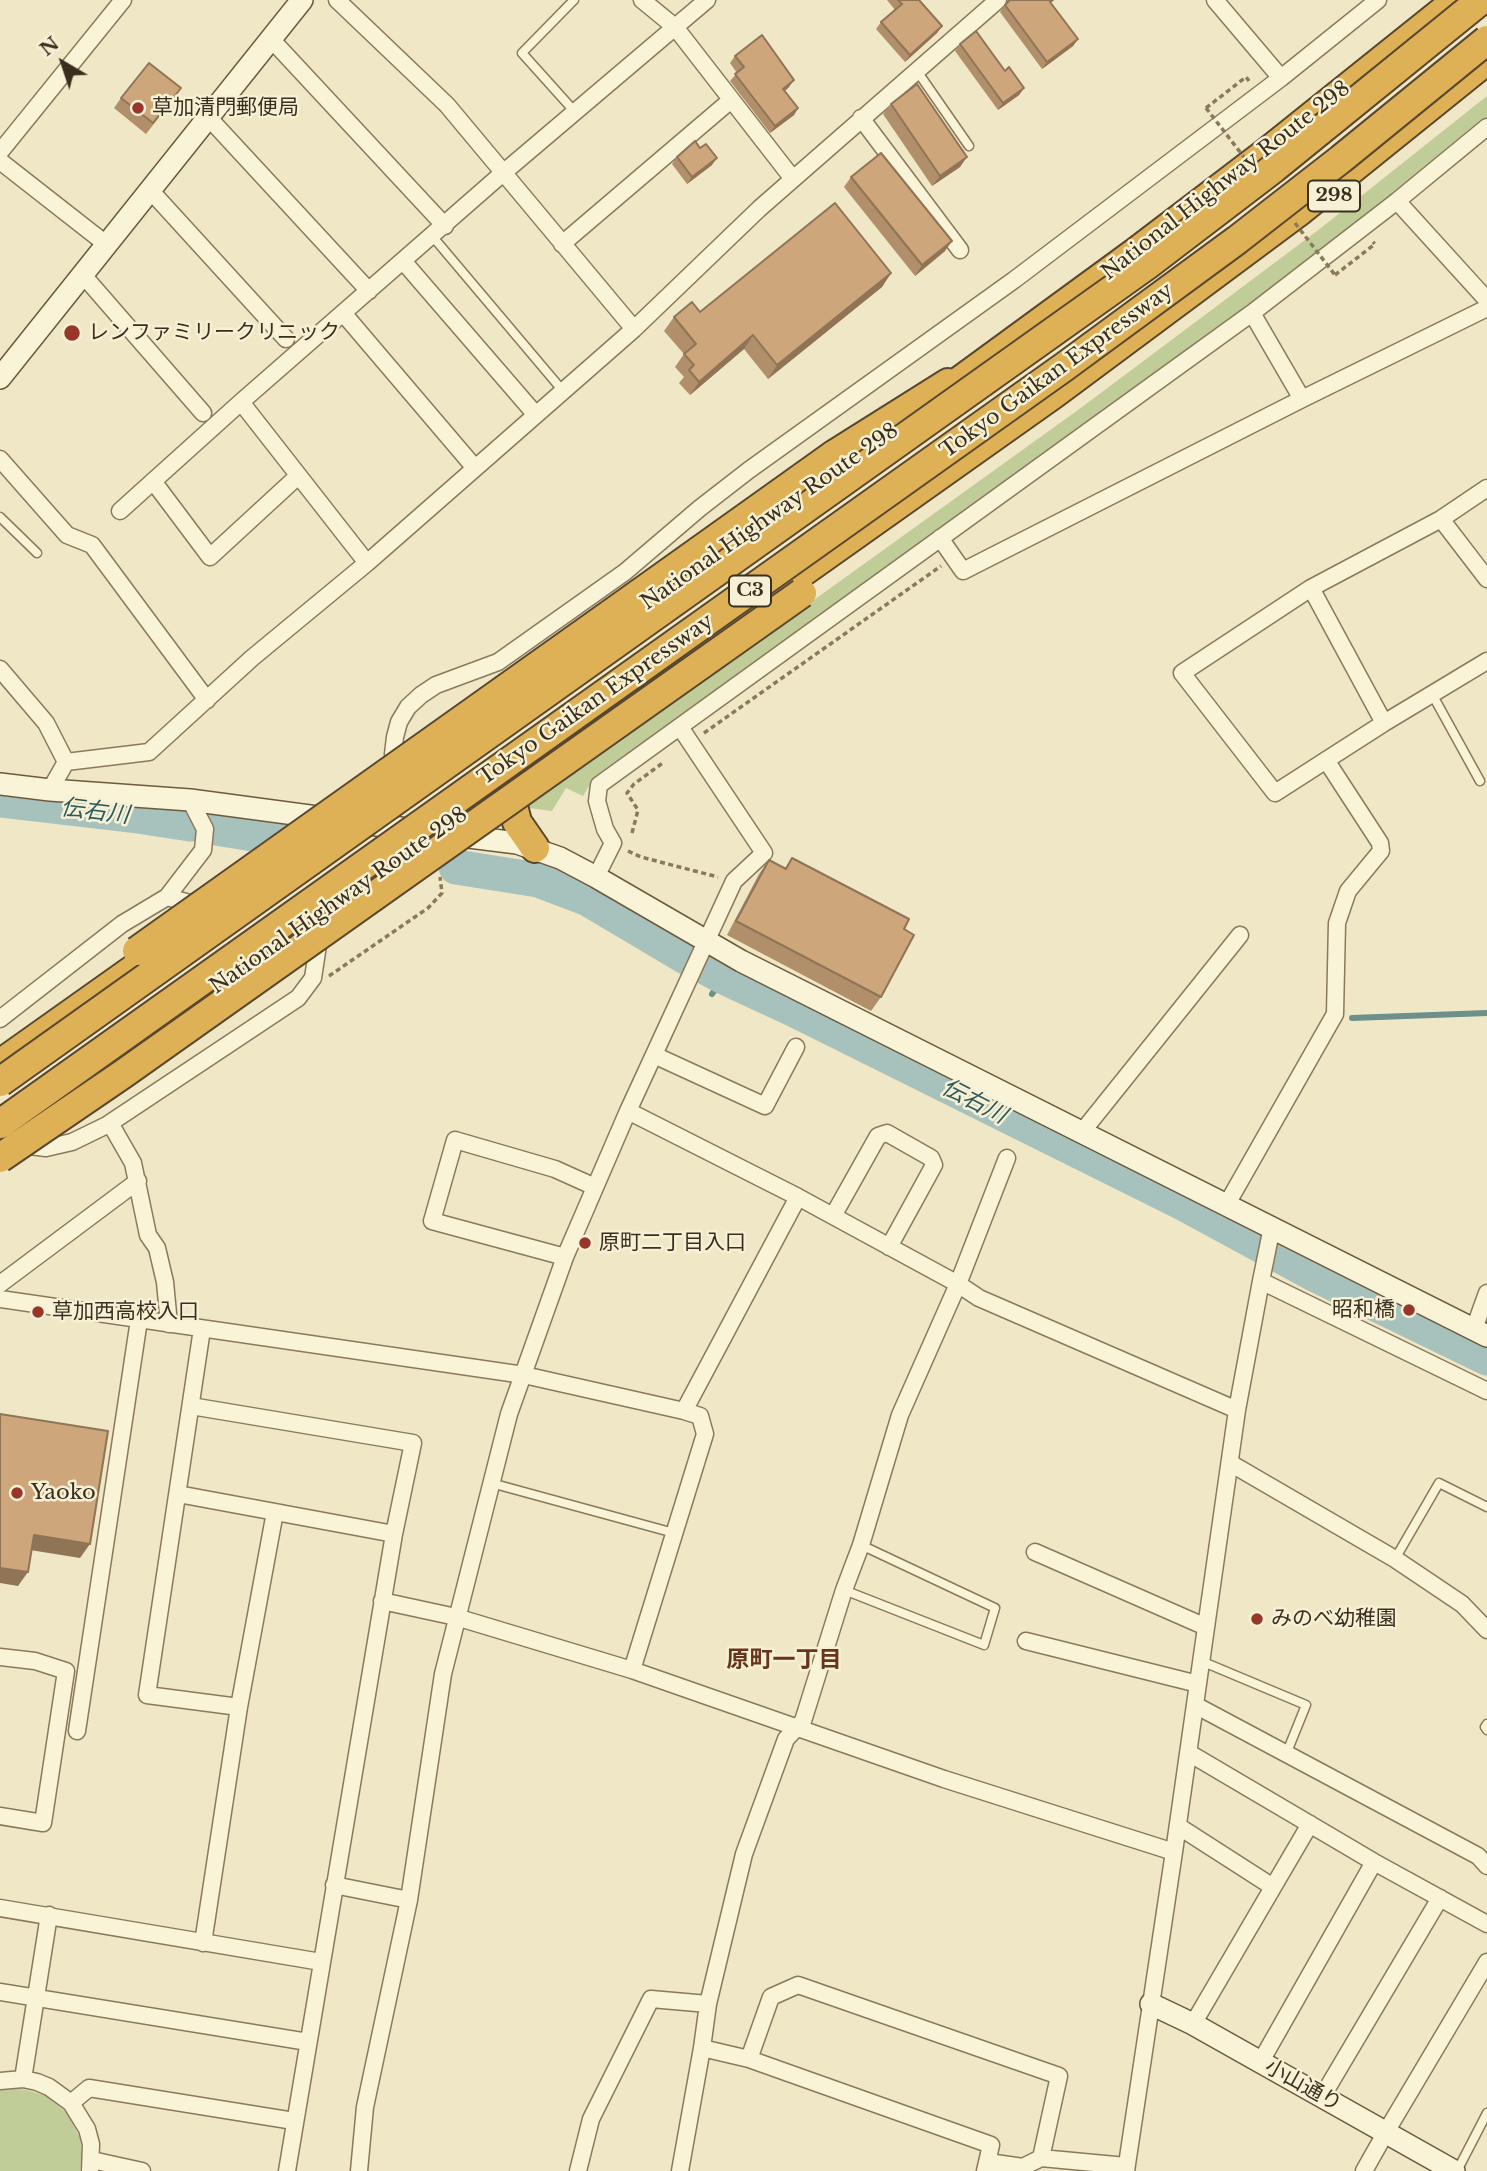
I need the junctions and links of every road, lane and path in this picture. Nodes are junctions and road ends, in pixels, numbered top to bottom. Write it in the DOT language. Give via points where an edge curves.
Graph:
graph roads {
  1 [pos="123,0"];
  2 [pos="337,0"];
  3 [pos="574,0"];
  4 [pos="642,0"];
  5 [pos="707,0"];
  6 [pos="998,0"];
  7 [pos="1214,0"];
  8 [pos="1378,0"];
  9 [pos="1435,0"];
  10 [pos="1457,0"];
  11 [pos="1481,0"];
  12 [pos="298,1"];
  13 [pos="675,27"];
  14 [pos="271,39"];
  15 [pos="1487,40"];
  16 [pos="1487,60"];
  17 [pos="917,71"];
  18 [pos="1246,77"];
  19 [pos="1281,78"];
  20 [pos="1487,78"];
  21 [pos="732,100"];
  22 [pos="1206,108"];
  23 [pos="575,112"];
  24 [pos="208,117"];
  25 [pos="861,118"];
  26 [pos="1487,127"];
  27 [pos="968,146"];
  28 [pos="0,152"];
  29 [pos="0,161"];
  30 [pos="503,173"];
  31 [pos="793,179"];
  32 [pos="150,190"];
  33 [pos="1396,201"];
  34 [pos="439,231"];
  35 [pos="106,244"];
  36 [pos="562,244"];
  37 [pos="1375,244"];
  38 [pos="960,250"];
  39 [pos="1136,252"];
  40 [pos="403,261"];
  41 [pos="83,275"];
  42 [pos="1335,275"];
  43 [pos="369,291"];
  44 [pos="1487,300"];
  45 [pos="1175,304"];
  46 [pos="1487,309"];
  47 [pos="342,313"];
  48 [pos="1252,313"];
  49 [pos="634,329"];
  50 [pos="1020,337"];
  51 [pos="286,339"];
  52 [pos="0,378"];
  53 [pos="563,391"];
  54 [pos="1055,393"];
  55 [pos="1302,398"];
  56 [pos="241,402"];
  57 [pos="203,413"];
  58 [pos="536,415"];
  59 [pos="0,459"];
  60 [pos="475,468"];
  61 [pos="298,476"];
  62 [pos="153,481"];
  63 [pos="1487,488"];
  64 [pos="120,511"];
  65 [pos="0,517"];
  66 [pos="1441,519"];
  67 [pos="940,538"];
  68 [pos="37,554"];
  69 [pos="946,562"];
  70 [pos="367,563"];
  71 [pos="1487,579"];
  72 [pos="1311,588"];
  73 [pos="1487,661"];
  74 [pos="0,669"];
  75 [pos="1432,694"];
  76 [pos="207,699"];
  77 [pos="1384,723"];
  78 [pos="680,727"];
  79 [pos="690,743"];
  80 [pos="1326,760"];
  81 [pos="66,762"];
  82 [pos="401,779"];
  83 [pos="1480,781"];
  84 [pos="507,782"];
  85 [pos="0,784"];
  86 [pos="50,790"];
  87 [pos="190,800"];
  88 [pos="342,821"];
  89 [pos="436,833"];
  90 [pos="632,833"];
  91 [pos="613,844"];
  92 [pos="535,848"];
  93 [pos="439,869"];
  94 [pos="596,877"];
  95 [pos="734,881"];
  96 [pos="167,897"];
  97 [pos="217,910"];
  98 [pos="323,913"];
  99 [pos="1240,935"];
  100 [pos="704,949"];
  101 [pos="313,978"];
  102 [pos="2,1013"];
  103 [pos="796,1047"];
  104 [pos="0,1054"];
  105 [pos="654,1055"];
  106 [pos="0,1064"];
  107 [pos="0,1082"];
  108 [pos="628,1111"];
  109 [pos="110,1123"];
  110 [pos="0,1124"];
  111 [pos="1082,1132"];
  112 [pos="0,1141"];
  113 [pos="0,1158"];
  114 [pos="1007,1158"];
  115 [pos="138,1181"];
  116 [pos="595,1187"];
  117 [pos="798,1197"];
  118 [pos="1227,1204"];
  119 [pos="833,1216"];
  120 [pos="1271,1232"];
  121 [pos="889,1247"];
  122 [pos="565,1257"];
  123 [pos="1262,1276"];
  124 [pos="0,1284"];
  125 [pos="958,1284"];
  126 [pos="1487,1293"];
  127 [pos="0,1299"];
  128 [pos="139,1320"];
  129 [pos="169,1324"];
  130 [pos="202,1329"];
  131 [pos="1480,1333"];
  132 [pos="524,1374"];
  133 [pos="1487,1391"];
  134 [pos="191,1406"];
  135 [pos="684,1410"];
  136 [pos="1237,1410"];
  137 [pos="1230,1463"];
  138 [pos="491,1483"];
  139 [pos="178,1494"];
  140 [pos="1487,1507"];
  141 [pos="275,1512"];
  142 [pos="674,1533"];
  143 [pos="394,1534"];
  144 [pos="861,1545"];
  145 [pos="1035,1552"];
  146 [pos="1395,1559"];
  147 [pos="844,1590"];
  148 [pos="382,1601"];
  149 [pos="456,1617"];
  150 [pos="1206,1627"];
  151 [pos="1487,1630"];
  152 [pos="1026,1641"];
  153 [pos="0,1657"];
  154 [pos="1202,1661"];
  155 [pos="632,1670"];
  156 [pos="1198,1684"];
  157 [pos="1195,1705"];
  158 [pos="239,1707"];
  159 [pos="1487,1724"];
  160 [pos="795,1729"];
  161 [pos="1487,1730"];
  162 [pos="77,1731"];
  163 [pos="1287,1752"];
  164 [pos="1189,1753"];
  165 [pos="0,1816"];
  166 [pos="1310,1824"];
  167 [pos="1178,1826"];
  168 [pos="1174,1852"];
  169 [pos="1374,1862"];
  170 [pos="1487,1866"];
  171 [pos="334,1885"];
  172 [pos="1273,1887"];
  173 [pos="1440,1898"];
  174 [pos="409,1900"];
  175 [pos="0,1908"];
  176 [pos="49,1915"];
  177 [pos="1487,1924"];
  178 [pos="203,1943"];
  179 [pos="321,1962"];
  180 [pos="1487,1962"];
  181 [pos="0,1992"];
  182 [pos="36,1997"];
  183 [pos="708,2004"];
  184 [pos="1150,2004"];
  185 [pos="1193,2024"];
  186 [pos="308,2042"];
  187 [pos="702,2048"];
  188 [pos="749,2059"];
  189 [pos="1260,2063"];
  190 [pos="23,2079"];
  191 [pos="0,2081"];
  192 [pos="1322,2097"];
  193 [pos="71,2103"];
  194 [pos="1487,2113"];
  195 [pos="295,2121"];
  196 [pos="1385,2132"];
  197 [pos="1041,2158"];
  198 [pos="91,2165"];
  199 [pos="986,2167"];
  200 [pos="1126,2169"];
  201 [pos="142,2171"];
  202 [pos="287,2171"];
  203 [pos="359,2171"];
  204 [pos="578,2171"];
  205 [pos="680,2171"];
  206 [pos="1364,2171"];
  207 [pos="1455,2171"];
  1 -- 28 [label="street"];
  2 -- 30 [label="street" via="447,105"];
  3 -- 23 [label="lane" via="522,52"];
  4 -- 13 [label="street"];
  5 -- 13 [label="street"];
  6 -- 17 [label="street"];
  7 -- 19 [label="street"];
  8 -- 19 [label="street"];
  9 -- 39 [label="highway"];
  10 -- 39 [label="highway, National Highway Route 298"];
  11 -- 107 [label="highway, Tokyo Gaikan Expressway / C3, bridge" via="1147,265"];
  12 -- 14 [label="street"];
  13 -- 21 [label="street"];
  13 -- 23 [label="street"];
  14 -- 24 [label="street"];
  14 -- 34 [label="street"];
  15 -- 110 [label="highway, Tokyo Gaikan Expressway / C3, bridge" via="1237,240 1064,367"];
  16 -- 45 [label="highway, National Highway Route 298 / 298"];
  17 -- 25 [label="street"];
  17 -- 27 [label="lane"];
  18 -- 22 [label="path"];
  19 -- 82 [label="street" via="1014,281 749,470 625,572 498,662 421,695 408,707 394,737 393,754"];
  20 -- 45 [label="highway, 298" via="1316,210"];
  21 -- 31 [label="street"];
  21 -- 36 [label="street"];
  23 -- 30 [label="street"];
  24 -- 32 [label="street"];
  24 -- 43 [label="street"];
  25 -- 31 [label="street"];
  25 -- 38 [label="street"];
  26 -- 33 [label="street"];
  29 -- 35 [label="street"];
  30 -- 34 [label="street"];
  30 -- 36 [label="street"];
  31 -- 49 [label="street"];
  32 -- 35 [label="street"];
  32 -- 51 [label="street"];
  33 -- 44 [label="street"];
  33 -- 48 [label="street"];
  34 -- 40 [label="street"];
  34 -- 53 [label="lane"];
  35 -- 41 [label="street"];
  36 -- 49 [label="street"];
  37 -- 42 [label="path"];
  39 -- 50 [label="highway, National Highway Route 298"];
  40 -- 43 [label="street"];
  40 -- 58 [label="street"];
  41 -- 52 [label="street"];
  41 -- 57 [label="street"];
  43 -- 47 [label="street"];
  45 -- 54 [label="highway, National Highway Route 298 / 298"];
  46 -- 55 [label="street"];
  47 -- 56 [label="street"];
  47 -- 60 [label="street"];
  48 -- 55 [label="street"];
  48 -- 67 [label="street"];
  49 -- 53 [label="street"];
  50 -- 82 [label="highway, National Highway Route 298"];
  50 -- 104 [label="highway, bridge" via="835,454 136,951"];
  53 -- 58 [label="street"];
  54 -- 84 [label="highway, National Highway Route 298 / 298"];
  54 -- 113 [label="highway, bridge" via="802,593"];
  55 -- 67 [label="street" via="963,571"];
  56 -- 61 [label="street"];
  56 -- 62 [label="street"];
  58 -- 60 [label="street"];
  59 -- 76 [label="street" via="67,535 92,545"];
  60 -- 70 [label="street"];
  61 -- 62 [label="street" via="210,556"];
  61 -- 70 [label="street"];
  62 -- 64 [label="street"];
  63 -- 66 [label="street"];
  65 -- 68 [label="lane"];
  66 -- 71 [label="street"];
  66 -- 72 [label="street"];
  67 -- 78 [label="street"];
  69 -- 79 [label="path"];
  70 -- 76 [label="street"];
  72 -- 77 [label="street"];
  72 -- 80 [label="street" via="1182,673 1275,793"];
  73 -- 75 [label="street"];
  74 -- 81 [label="street" via="46,723"];
  75 -- 77 [label="street"];
  75 -- 83 [label="lane"];
  76 -- 81 [label="street" via="149,752"];
  77 -- 80 [label="street"];
  78 -- 79 [label="street"];
  78 -- 91 [label="street" via="599,785 597,801"];
  79 -- 90 [label="path" via="627,793 638,810"];
  79 -- 95 [label="street" via="764,853"];
  80 -- 118 [label="street" via="1381,850 1348,891 1337,923 1335,1014"];
  81 -- 86 [label="street"];
  82 -- 88 [label="highway, National Highway Route 298"];
  84 -- 89 [label="highway, National Highway Route 298 / 298"];
  84 -- 92 [label="highway" via="517,822"];
  85 -- 86 [label="street"];
  86 -- 87 [label="street"];
  87 -- 88 [label="street"];
  87 -- 96 [label="street" via="205,829 203,850"];
  88 -- 89 [label="street"];
  88 -- 97 [label="highway, National Highway Route 298"];
  89 -- 92 [label="street"];
  89 -- 98 [label="highway, National Highway Route 298 / 298"];
  91 -- 94 [label="street"];
  91 -- 95 [label="path" via="641,857"];
  92 -- 94 [label="street"];
  93 -- 101 [label="path" via="442,893 428,908 328,978"];
  94 -- 100 [label="street"];
  95 -- 100 [label="street"];
  96 -- 97 [label="street"];
  96 -- 102 [label="street"];
  97 -- 106 [label="highway, National Highway Route 298"];
  98 -- 101 [label="street"];
  98 -- 112 [label="highway, National Highway Route 298 / 298"];
  99 -- 111 [label="street"];
  100 -- 105 [label="street"];
  100 -- 111 [label="street" via="741,961"];
  101 -- 109 [label="street" via="298,998"];
  103 -- 105 [label="street" via="765,1106"];
  105 -- 108 [label="street"];
  108 -- 116 [label="street"];
  108 -- 117 [label="street"];
  109 -- 112 [label="street" via="72,1142 46,1148"];
  109 -- 115 [label="street"];
  111 -- 118 [label="street"];
  114 -- 125 [label="street"];
  115 -- 124 [label="street"];
  115 -- 129 [label="street" via="148,1236 157,1248 165,1282"];
  116 -- 122 [label="street"];
  116 -- 122 [label="street" via="555,1169 455,1140 432,1221"];
  117 -- 119 [label="street"];
  117 -- 135 [label="street"];
  118 -- 120 [label="street"];
  119 -- 121 [label="street"];
  119 -- 121 [label="street" via="878,1136 887,1133 931,1158 934,1165"];
  120 -- 123 [label="street"];
  120 -- 131 [label="street"];
  121 -- 125 [label="street"];
  122 -- 132 [label="street"];
  123 -- 133 [label="street"];
  123 -- 136 [label="street"];
  125 -- 136 [label="street"];
  125 -- 144 [label="street" via="900,1415"];
  126 -- 131 [label="street"];
  127 -- 128 [label="street"];
  128 -- 129 [label="street"];
  128 -- 162 [label="street"];
  129 -- 130 [label="street"];
  130 -- 132 [label="street"];
  130 -- 134 [label="street"];
  132 -- 135 [label="street"];
  132 -- 138 [label="street"];
  134 -- 139 [label="street"];
  134 -- 143 [label="street" via="413,1443"];
  135 -- 142 [label="street" via="700,1416 705,1434"];
  136 -- 137 [label="street"];
  137 -- 146 [label="street"];
  137 -- 150 [label="street"];
  138 -- 142 [label="lane"];
  138 -- 149 [label="street"];
  139 -- 141 [label="street"];
  139 -- 158 [label="street" via="147,1695"];
  140 -- 146 [label="lane" via="1439,1483"];
  141 -- 143 [label="street"];
  141 -- 158 [label="street"];
  142 -- 155 [label="street"];
  143 -- 148 [label="street"];
  144 -- 147 [label="street"];
  144 -- 147 [label="lane" via="995,1608 984,1645"];
  145 -- 150 [label="street"];
  146 -- 151 [label="street" via="1462,1604"];
  147 -- 160 [label="street" via="803,1721"];
  148 -- 149 [label="street"];
  148 -- 171 [label="street"];
  149 -- 155 [label="street"];
  149 -- 174 [label="street"];
  150 -- 154 [label="street"];
  152 -- 156 [label="street"];
  153 -- 165 [label="street" via="66,1671 43,1823"];
  154 -- 156 [label="street"];
  154 -- 163 [label="lane" via="1306,1705"];
  155 -- 160 [label="street"];
  156 -- 157 [label="street"];
  157 -- 163 [label="street"];
  157 -- 164 [label="street"];
  158 -- 178 [label="street"];
  159 -- 161 [label="lane"];
  160 -- 168 [label="street"];
  160 -- 183 [label="street" via="786,1739 744,1854"];
  163 -- 170 [label="street" via="1478,1856"];
  164 -- 166 [label="street"];
  164 -- 167 [label="street"];
  166 -- 169 [label="street"];
  166 -- 172 [label="street"];
  167 -- 168 [label="street"];
  167 -- 172 [label="street"];
  168 -- 184 [label="street"];
  169 -- 173 [label="street"];
  169 -- 189 [label="street"];
  171 -- 174 [label="street"];
  171 -- 179 [label="street"];
  172 -- 185 [label="street"];
  173 -- 177 [label="street"];
  173 -- 192 [label="street"];
  174 -- 203 [label="street" via="365,2107"];
  175 -- 176 [label="street"];
  176 -- 178 [label="street"];
  176 -- 182 [label="street"];
  178 -- 179 [label="street"];
  179 -- 186 [label="street"];
  180 -- 196 [label="street"];
  181 -- 182 [label="street"];
  182 -- 186 [label="street"];
  182 -- 190 [label="street"];
  183 -- 187 [label="street"];
  183 -- 204 [label="street" via="651,1999 591,2119"];
  184 -- 185 [label="street, 小山通り"];
  184 -- 200 [label="street"];
  185 -- 189 [label="street, 小山通り"];
  186 -- 195 [label="street"];
  187 -- 188 [label="street"];
  187 -- 205 [label="street"];
  188 -- 197 [label="street" via="771,1997 798,1984 1059,2076"];
  188 -- 199 [label="street" via="991,2145"];
  189 -- 192 [label="street, 小山通り"];
  190 -- 191 [label="street"];
  190 -- 193 [label="street" via="49,2087"];
  192 -- 196 [label="street, 小山通り"];
  193 -- 195 [label="street" via="89,2088"];
  193 -- 198 [label="street" via="87,2129"];
  194 -- 207 [label="lane"];
  195 -- 202 [label="street"];
  196 -- 206 [label="street"];
  196 -- 207 [label="street, 小山通り"];
  197 -- 199 [label="street" via="1023,2167"];
  197 -- 200 [label="street"];
  198 -- 201 [label="street"];
}
